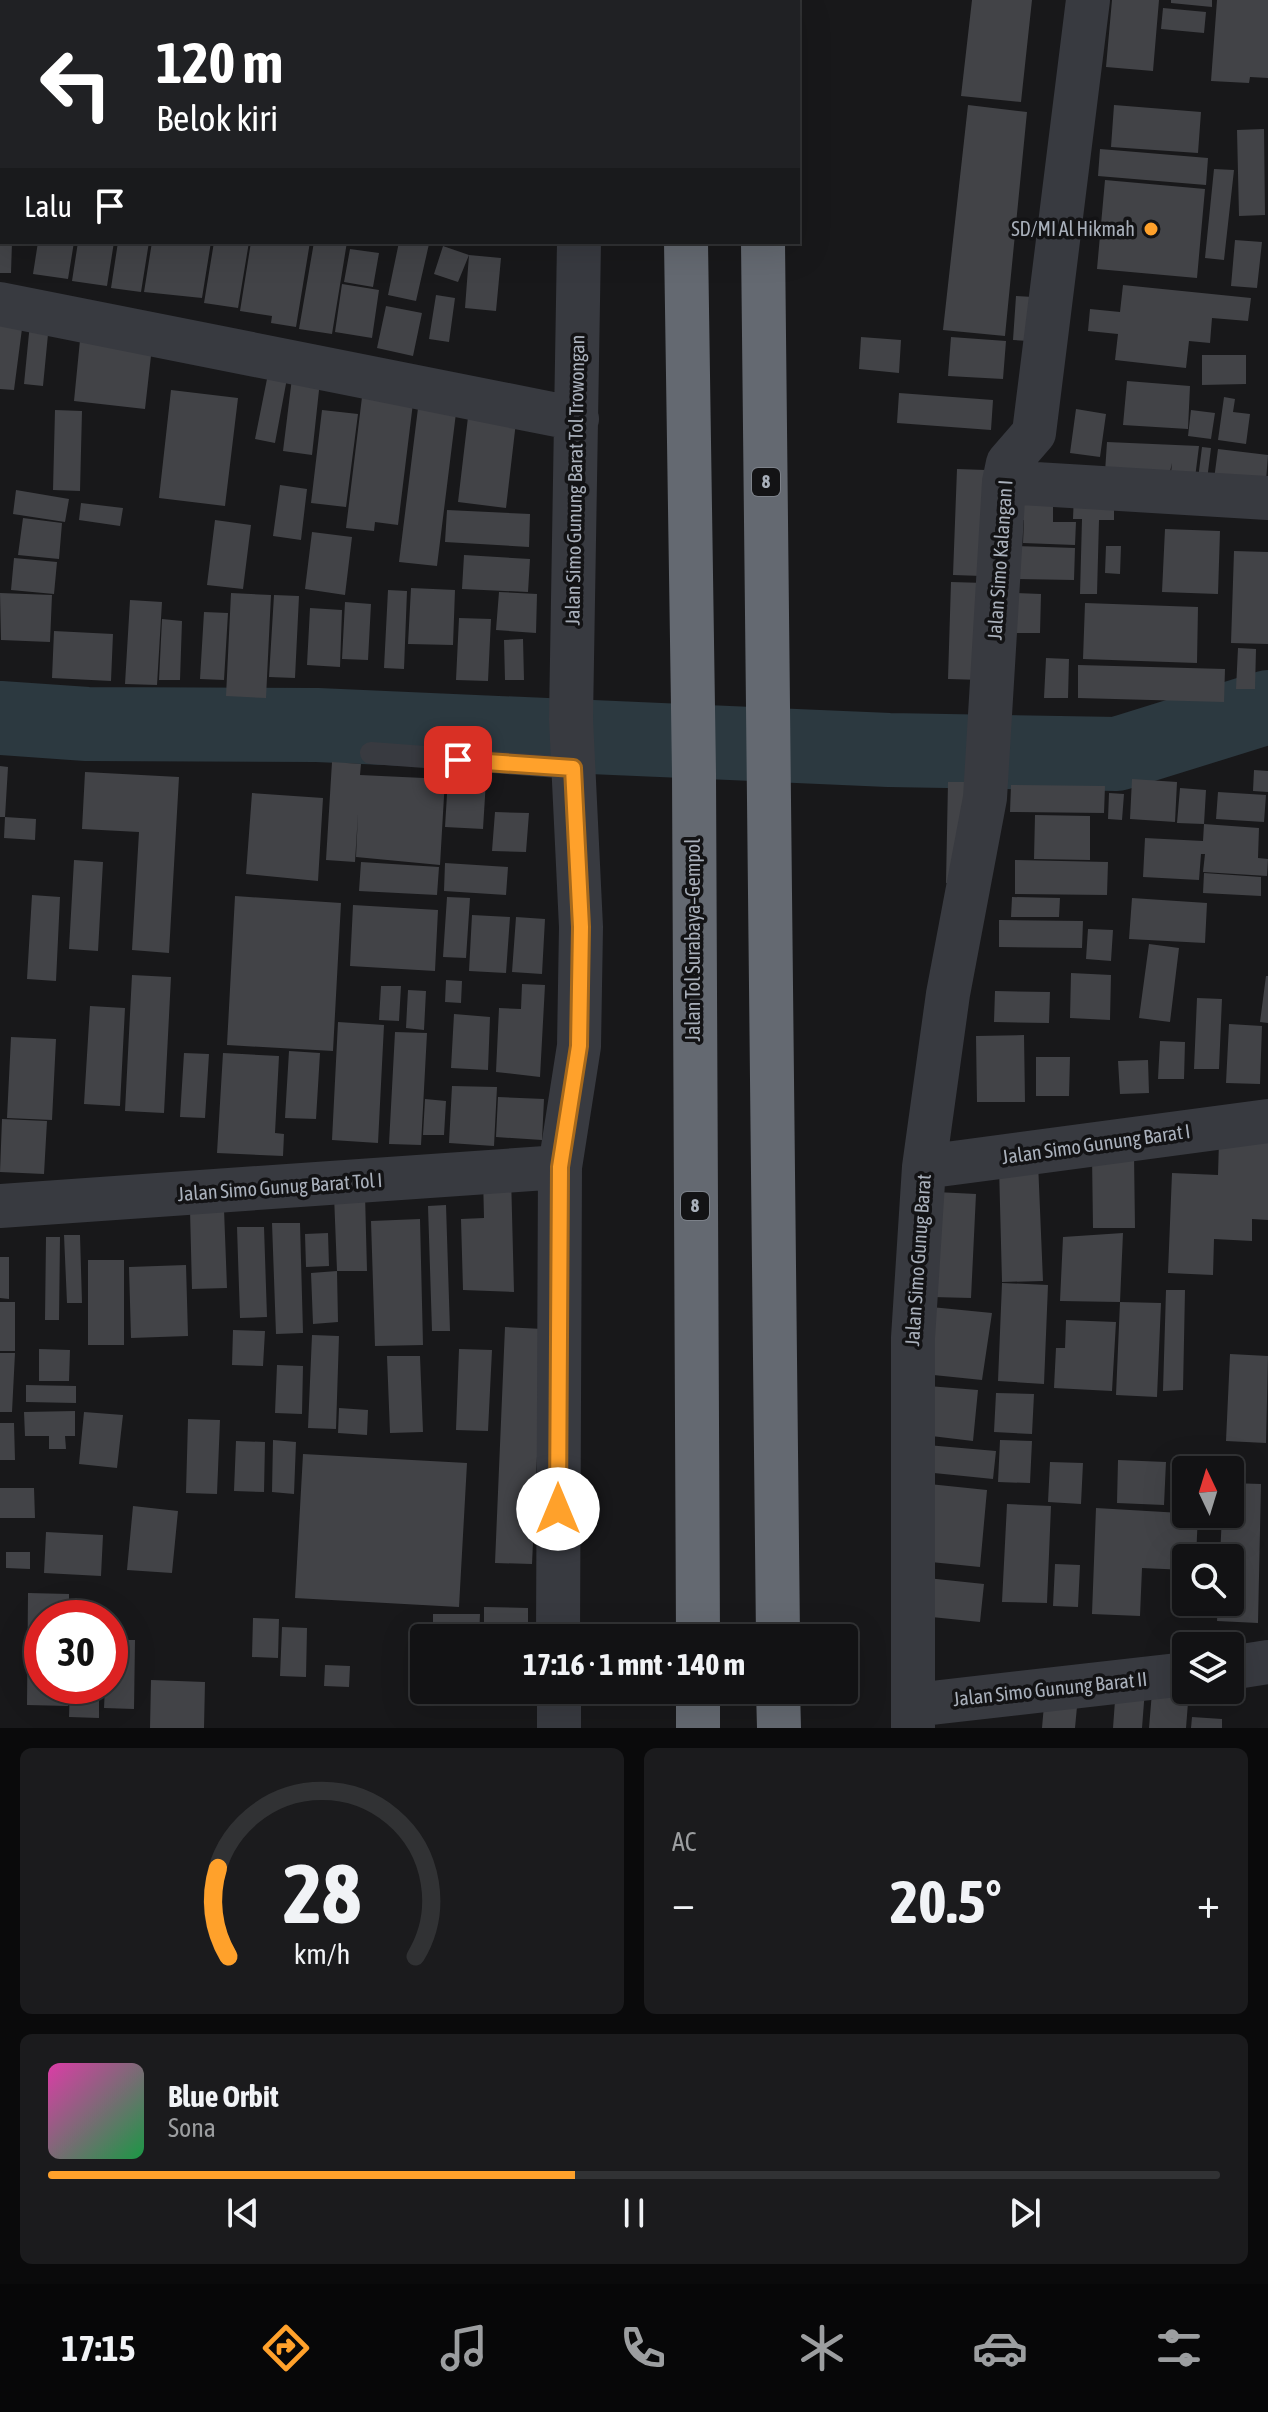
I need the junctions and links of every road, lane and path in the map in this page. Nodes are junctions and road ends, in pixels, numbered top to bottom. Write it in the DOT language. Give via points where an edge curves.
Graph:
graph roads {
  1 [pos="1088,0"];
  2 [pos="579,244"];
  3 [pos="686,244"];
  4 [pos="763,244"];
  5 [pos="0,304"];
  6 [pos="577,419"];
  7 [pos="1004,482"];
  8 [pos="1268,498"];
  9 [pos="371,753"];
  10 [pos="573,765"];
  11 [pos="985,798"];
  12 [pos="1268,1121"];
  13 [pos="560,1167"];
  14 [pos="924,1167"];
  15 [pos="0,1206"];
  16 [pos="558,1624"];
  17 [pos="698,1624"];
  18 [pos="778,1624"];
  19 [pos="1268,1662"];
  20 [pos="1244,1666"];
  21 [pos="1172,1676"];
  22 [pos="559,1704"];
  23 [pos="698,1704"];
  24 [pos="778,1704"];
  25 [pos="914,1716"];
  26 [pos="559,1728"];
  27 [pos="698,1728"];
  28 [pos="779,1728"];
  1 -- 7 [label="street, Jalan Simo Kalangan I" via="1034,433 1008,463"];
  2 -- 6 [label="street, Jalan Simo Gunung Barat Tol Trowongan"];
  3 -- 17 [label="highway, Jalan Tol Surabaya–Gempol / 8"];
  4 -- 18 [label="highway, 8"];
  5 -- 6 [label="street"];
  6 -- 10 [label="street, Jalan Simo Gunung Barat Tol Trowongan"];
  7 -- 8 [label="street"];
  7 -- 11 [label="street, Jalan Simo Kalangan I"];
  9 -- 10 [label="lane"];
  10 -- 13 [label="street, Jalan Simo Gunung Barat Tol Trowongan" via="581,927 579,1046"];
  11 -- 14 [label="street, Jalan Simo Gunug Barat" via="948,994"];
  12 -- 14 [label="street, Jalan Simo Gunung Barat I"];
  13 -- 15 [label="street, Jalan Simo Gunug Barat Tol I"];
  13 -- 16 [label="street, Jalan Simo Gunung Barat Tol Trowongan"];
  14 -- 25 [label="street, Jalan Simo Gunug Barat" via="913,1338"];
  19 -- 20 [label="street"];
  21 -- 25 [label="street, Jalan Simo Gunung Barat II"];
  22 -- 26 [label="street"];
  23 -- 27 [label="highway"];
  24 -- 28 [label="highway"];
}
